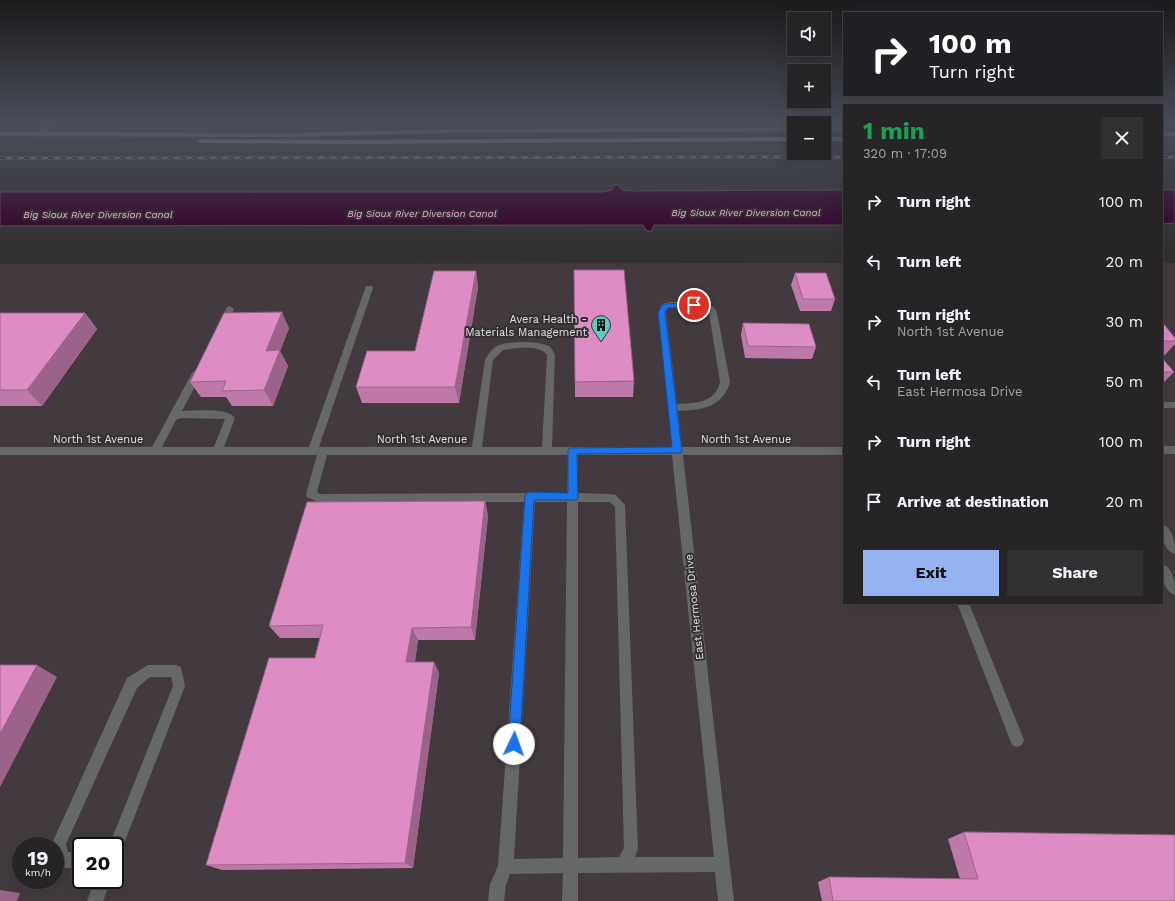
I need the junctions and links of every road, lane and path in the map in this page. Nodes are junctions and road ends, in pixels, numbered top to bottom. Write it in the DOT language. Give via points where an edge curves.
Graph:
graph roads {
  1 [pos="369,288"];
  2 [pos="230,309"];
  3 [pos="216,336"];
  4 [pos="202,364"];
  5 [pos="1163,405"];
  6 [pos="1175,405"];
  7 [pos="672,408"];
  8 [pos="174,418"];
  9 [pos="1163,450"];
  10 [pos="1175,450"];
  11 [pos="0,451"];
  12 [pos="155,451"];
  13 [pos="217,451"];
  14 [pos="318,451"];
  15 [pos="476,451"];
  16 [pos="547,451"];
  17 [pos="573,451"];
  18 [pos="677,451"];
  19 [pos="843,451"];
  20 [pos="530,496"];
  21 [pos="573,497"];
  22 [pos="1163,531"];
  23 [pos="1175,549"];
  24 [pos="1163,571"];
  25 [pos="1175,590"];
  26 [pos="963,604"];
  27 [pos="1017,740"];
  28 [pos="120,837"];
  29 [pos="72,860"];
  30 [pos="622,864"];
  31 [pos="572,865"];
  32 [pos="722,865"];
  33 [pos="506,867"];
  34 [pos="100,889"];
  35 [pos="95,901"];
  36 [pos="496,901"];
  37 [pos="570,901"];
  38 [pos="726,901"];
  1 -- 14 [label="street"];
  2 -- 3 [label="street"];
  4 -- 8 [label="street"];
  5 -- 6 [label="street"];
  7 -- 7 [label="street, East Hermosa Drive" via="662,312 665,306 670,305 711,308 724,388 708,404"];
  7 -- 18 [label="street, East Hermosa Drive"];
  8 -- 12 [label="street"];
  8 -- 13 [label="street" via="179,414 226,415 230,418"];
  9 -- 10 [label="street"];
  11 -- 12 [label="street, North 1st Avenue"];
  12 -- 13 [label="street, North 1st Avenue"];
  13 -- 14 [label="street, North 1st Avenue"];
  14 -- 15 [label="street, North 1st Avenue"];
  14 -- 20 [label="street" via="311,494 318,498"];
  15 -- 16 [label="street, North 1st Avenue"];
  15 -- 16 [label="street" via="489,360 493,353 506,346 528,345 543,348 551,355"];
  16 -- 17 [label="street, North 1st Avenue"];
  17 -- 18 [label="street, North 1st Avenue"];
  17 -- 21 [label="street"];
  18 -- 19 [label="street, North 1st Avenue"];
  18 -- 32 [label="street, East Hermosa Drive"];
  20 -- 21 [label="street"];
  20 -- 33 [label="street"];
  21 -- 30 [label="street" via="612,498 620,505 631,848"];
  21 -- 31 [label="street"];
  22 -- 23 [label="street"];
  24 -- 25 [label="street"];
  26 -- 27 [label="street"];
  28 -- 29 [label="street" via="179,686 176,671 148,671 132,683 59,844 62,860"];
  30 -- 31 [label="street"];
  30 -- 32 [label="street"];
  31 -- 33 [label="street"];
  31 -- 37 [label="street"];
  32 -- 38 [label="street, East Hermosa Drive"];
  33 -- 36 [label="street" via="498,884"];
  34 -- 35 [label="street"];
}
